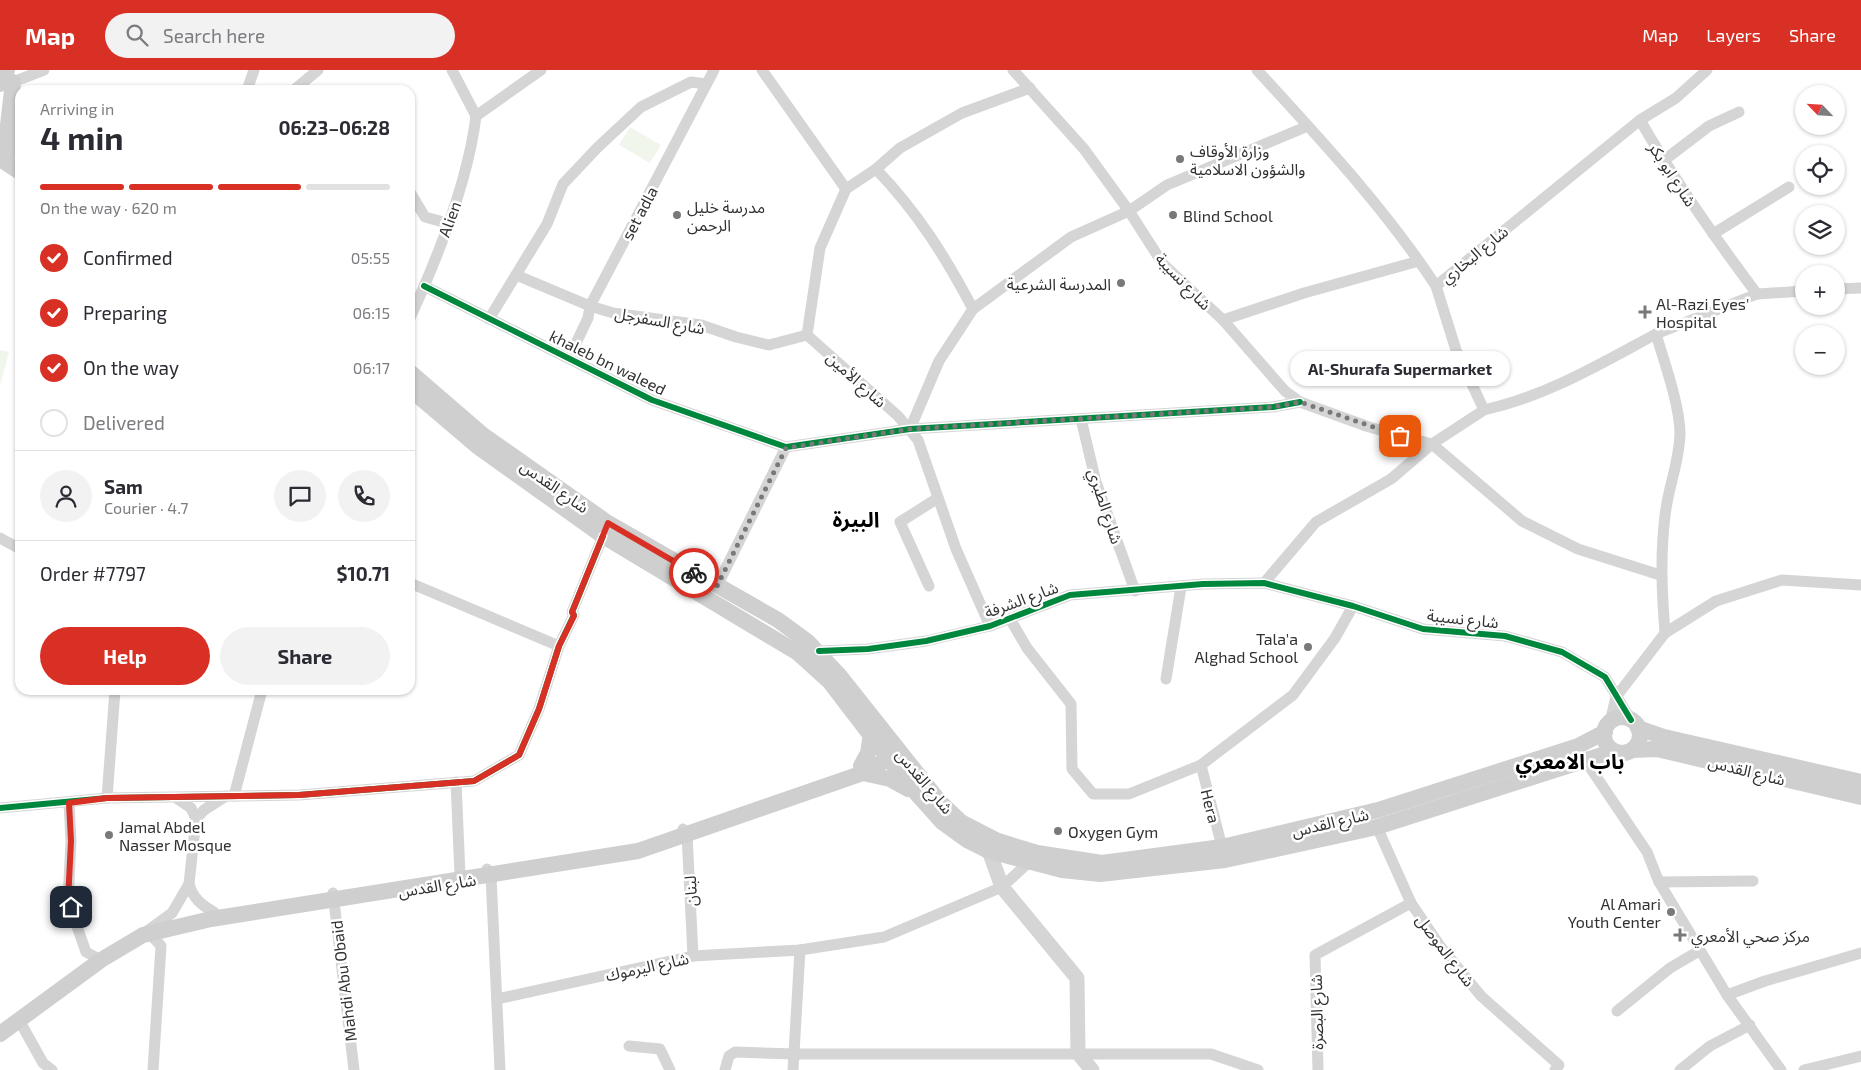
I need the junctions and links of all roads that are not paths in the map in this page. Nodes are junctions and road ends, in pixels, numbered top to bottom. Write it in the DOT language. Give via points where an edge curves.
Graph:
graph roads {
  1 [pos="44,70"];
  2 [pos="254,70"];
  3 [pos="318,70"];
  4 [pos="452,70"];
  5 [pos="541,70"];
  6 [pos="714,70"];
  7 [pos="762,70"];
  8 [pos="1013,70"];
  9 [pos="1256,70"];
  10 [pos="1707,70"];
  11 [pos="10,76"];
  12 [pos="706,84"];
  13 [pos="249,85"];
  14 [pos="300,85"];
  15 [pos="1030,88"];
  16 [pos="0,108"];
  17 [pos="1739,112"];
  18 [pos="476,116"];
  19 [pos="1640,120"];
  20 [pos="1308,126"];
  21 [pos="7,154"];
  22 [pos="1664,161"];
  23 [pos="15,165"];
  24 [pos="876,169"];
  25 [pos="1790,187"];
  26 [pos="846,189"];
  27 [pos="415,200"];
  28 [pos="1129,211"];
  29 [pos="447,223"];
  30 [pos="1713,234"];
  31 [pos="1420,261"];
  32 [pos="516,274"];
  33 [pos="424,286"];
  34 [pos="1436,286"];
  35 [pos="1861,288"];
  36 [pos="1845,289"];
  37 [pos="1795,292"];
  38 [pos="1757,294"];
  39 [pos="590,306"];
  40 [pos="415,307"];
  41 [pos="973,309"];
  42 [pos="489,319"];
  43 [pos="1223,320"];
  44 [pos="1656,334"];
  45 [pos="807,335"];
  46 [pos="569,358"];
  47 [pos="415,376"];
  48 [pos="415,398"];
  49 [pos="1300,402"];
  50 [pos="1484,410"];
  51 [pos="1081,419"];
  52 [pos="910,429"];
  53 [pos="1432,444"];
  54 [pos="786,448"];
  55 [pos="938,498"];
  56 [pos="605,530"];
  57 [pos="0,538"];
  58 [pos="15,546"];
  59 [pos="1660,575"];
  60 [pos="1264,583"];
  61 [pos="415,585"];
  62 [pos="1861,585"];
  63 [pos="717,586"];
  64 [pos="929,586"];
  65 [pos="1182,587"];
  66 [pos="1135,591"];
  67 [pos="1353,606"];
  68 [pos="1010,620"];
  69 [pos="990,626"];
  70 [pos="1665,633"];
  71 [pos="559,646"];
  72 [pos="868,649"];
  73 [pos="819,651"];
  74 [pos="837,673"];
  75 [pos="1166,679"];
  76 [pos="115,695"];
  77 [pos="260,695"];
  78 [pos="1616,697"];
  79 [pos="1634,724"];
  80 [pos="1607,727"];
  81 [pos="871,734"];
  82 [pos="1632,750"];
  83 [pos="1614,751"];
  84 [pos="894,754"];
  85 [pos="1585,760"];
  86 [pos="1201,765"];
  87 [pos="862,770"];
  88 [pos="456,782"];
  89 [pos="1861,782"];
  90 [pos="917,794"];
  91 [pos="230,796"];
  92 [pos="1861,797"];
  93 [pos="107,798"];
  94 [pos="176,798"];
  95 [pos="69,803"];
  96 [pos="0,808"];
  97 [pos="196,819"];
  98 [pos="1377,827"];
  99 [pos="685,831"];
  100 [pos="988,851"];
  101 [pos="1224,853"];
  102 [pos="1030,861"];
  103 [pos="489,873"];
  104 [pos="463,878"];
  105 [pos="1752,881"];
  106 [pos="1659,882"];
  107 [pos="189,884"];
  108 [pos="1002,887"];
  109 [pos="333,896"];
  110 [pos="1411,903"];
  111 [pos="214,912"];
  112 [pos="172,928"];
  113 [pos="143,935"];
  114 [pos="800,950"];
  115 [pos="1700,951"];
  116 [pos="1861,953"];
  117 [pos="1315,955"];
  118 [pos="693,956"];
  119 [pos="161,957"];
  120 [pos="101,960"];
  121 [pos="1727,995"];
  122 [pos="497,999"];
  123 [pos="1617,1011"];
  124 [pos="19,1020"];
  125 [pos="1750,1025"];
  126 [pos="0,1034"];
  127 [pos="629,1046"];
  128 [pos="1078,1053"];
  129 [pos="795,1054"];
  130 [pos="1861,1056"];
  131 [pos="45,1068"];
  132 [pos="153,1070"];
  133 [pos="354,1070"];
  134 [pos="500,1070"];
  135 [pos="670,1070"];
  136 [pos="726,1070"];
  137 [pos="793,1070"];
  138 [pos="1092,1070"];
  139 [pos="1258,1070"];
  140 [pos="1318,1070"];
  141 [pos="1555,1070"];
  142 [pos="1680,1070"];
  143 [pos="1781,1070"];
  144 [pos="1804,1070"];
  1 -- 11 [label="street"];
  2 -- 13 [label="street"];
  3 -- 14 [label="street"];
  4 -- 18 [label="street"];
  5 -- 18 [label="street"];
  6 -- 12 [label="street, set adla"];
  7 -- 26 [label="street"];
  8 -- 15 [label="street"];
  9 -- 20 [label="street"];
  10 -- 19 [label="street" via="1676,98"];
  11 -- 16 [label="main road"];
  11 -- 21 [label="main road"];
  12 -- 32 [label="street" via="691,82 641,107 598,147 563,184 547,224"];
  12 -- 39 [label="street, set adla"];
  15 -- 24 [label="street" via="962,113 900,148"];
  15 -- 28 [label="street" via="1084,149"];
  17 -- 22 [label="street" via="1709,126"];
  18 -- 29 [label="street, Alien" via="465,173"];
  19 -- 22 [label="street, شارع ابو بكر"];
  19 -- 34 [label="street, شارع البخاري"];
  20 -- 28 [label="street" via="1167,184"];
  20 -- 31 [label="street" via="1344,165"];
  21 -- 23 [label="main road"];
  22 -- 30 [label="street, شارع ابو بكر"];
  24 -- 26 [label="street"];
  24 -- 41 [label="street" via="909,204"];
  25 -- 30 [label="street"];
  26 -- 45 [label="street" via="820,248"];
  27 -- 29 [label="street" via="425,216"];
  28 -- 41 [label="street" via="1071,237"];
  28 -- 43 [label="street, شارع نسيبة" via="1163,264"];
  29 -- 33 [label="street, Alien"];
  30 -- 38 [label="street, شارع ابو بكر"];
  31 -- 34 [label="street"];
  31 -- 43 [label="street" via="1304,293"];
  32 -- 39 [label="street, شارع السفرجل"];
  32 -- 42 [label="street"];
  33 -- 40 [label="street, Alien"];
  33 -- 42 [label="street, khaleb bn waleed"];
  34 -- 50 [label="street, شارع البخاري" via="1456,350"];
  35 -- 36 [label="street"];
  37 -- 38 [label="street"];
  38 -- 44 [label="street"];
  39 -- 45 [label="street, شارع السفرجل" via="613,313 701,325 769,345"];
  39 -- 46 [label="street, set adla" via="588,318"];
  41 -- 52 [label="street" via="938,360"];
  42 -- 46 [label="street, khaleb bn waleed"];
  43 -- 49 [label="street, شارع نسيبة" via="1286,391"];
  44 -- 50 [label="street" via="1566,383 1517,403"];
  44 -- 59 [label="street" via="1671,382 1680,432 1677,468 1665,514"];
  45 -- 52 [label="street, شارع الأمين"];
  46 -- 54 [label="street, khaleb bn waleed" via="652,400"];
  47 -- 56 [label="main road, شارع القدس" via="483,435"];
  48 -- 56 [label="main road, شارع القدس" via="477,446"];
  49 -- 51 [label="street" via="1273,407"];
  49 -- 53 [label="street, شارع نسيبة" via="1370,427"];
  50 -- 53 [label="street"];
  51 -- 52 [label="street"];
  51 -- 66 [label="street, شارع الطبري" via="1096,482"];
  52 -- 54 [label="street"];
  52 -- 55 [label="street, شارع الأمين" via="918,440"];
  53 -- 59 [label="street" via="1522,520 1578,548"];
  53 -- 60 [label="street" via="1392,479 1316,522"];
  54 -- 63 [label="street"];
  55 -- 64 [label="street" via="900,522"];
  55 -- 69 [label="street, شارع الأمين" via="956,549"];
  56 -- 63 [label="main road, شارع القدس"];
  56 -- 71 [label="street" via="572,612 574,616"];
  56 -- 81 [label="main road, شارع القدس" via="798,653 829,681"];
  57 -- 58 [label="street"];
  59 -- 70 [label="street"];
  60 -- 65 [label="street, شارع الشرفة"];
  60 -- 67 [label="street, شارع نسيبة"];
  61 -- 71 [label="street"];
  62 -- 70 [label="street" via="1782,580 1716,601"];
  63 -- 73 [label="main road, شارع القدس" via="778,620"];
  65 -- 66 [label="street, شارع الشرفة"];
  65 -- 75 [label="street"];
  66 -- 68 [label="street, شارع الشرفة" via="1070,595"];
  67 -- 78 [label="street, شارع نسيبة" via="1423,629 1505,636 1562,652 1605,677"];
  67 -- 86 [label="street" via="1335,638 1293,695"];
  68 -- 69 [label="street, شارع الشرفة"];
  68 -- 86 [label="street" via="1027,648 1071,704 1072,769 1092,794 1129,794"];
  69 -- 72 [label="street, شارع الشرفة" via="909,644"];
  70 -- 78 [label="street"];
  71 -- 88 [label="street" via="539,709 519,755 474,781"];
  72 -- 73 [label="street, شارع الشرفة"];
  72 -- 74 [label="street" via="840,658 836,664"];
  73 -- 74 [label="main road, شارع القدس"];
  74 -- 84 [label="main road, شارع القدس"];
  76 -- 93 [label="street"];
  77 -- 91 [label="street"];
  78 -- 79 [label="street, شارع نسيبة"];
  78 -- 80 [label="street"];
  79 -- 80 [label="main road" via="1620,718"];
  79 -- 82 [label="main road" via="1639,740"];
  79 -- 89 [label="main road, شارع القدس" via="1664,737"];
  80 -- 83 [label="main road" via="1606,743"];
  80 -- 101 [label="main road, شارع القدس" via="1578,746 1378,810"];
  81 -- 84 [label="main road, شارع القدس"];
  81 -- 87 [label="main road"];
  82 -- 83 [label="main road"];
  82 -- 92 [label="main road, شارع القدس" via="1657,749"];
  83 -- 85 [label="main road, شارع القدس"];
  84 -- 87 [label="main road"];
  84 -- 90 [label="main road, شارع القدس"];
  84 -- 101 [label="main road, شارع القدس" via="961,822 998,841 1037,853 1102,863"];
  85 -- 98 [label="main road, شارع القدس"];
  85 -- 106 [label="street" via="1647,852"];
  86 -- 101 [label="street, Hera"];
  87 -- 90 [label="main road" via="890,779"];
  87 -- 99 [label="main road"];
  88 -- 91 [label="street" via="299,795"];
  88 -- 104 [label="street"];
  90 -- 100 [label="main road, شارع القدس" via="942,822"];
  91 -- 94 [label="street"];
  91 -- 97 [label="street" via="204,810"];
  93 -- 94 [label="street"];
  93 -- 95 [label="street"];
  94 -- 97 [label="street" via="191,808"];
  95 -- 96 [label="street"];
  95 -- 120 [label="street" via="68,901 86,952"];
  97 -- 107 [label="street"];
  98 -- 101 [label="main road, شارع القدس"];
  98 -- 110 [label="street"];
  99 -- 103 [label="main road"];
  99 -- 118 [label="street, لبنان"];
  100 -- 102 [label="main road, شارع القدس"];
  100 -- 108 [label="street"];
  101 -- 102 [label="main road, شارع القدس" via="1100,874 1062,870"];
  102 -- 108 [label="street, شارع اليرموك"];
  103 -- 104 [label="main road"];
  103 -- 122 [label="street"];
  104 -- 109 [label="main road"];
  105 -- 106 [label="street"];
  106 -- 115 [label="street"];
  107 -- 111 [label="street" via="196,899"];
  107 -- 113 [label="street" via="172,913"];
  108 -- 114 [label="street, شارع اليرموك" via="884,937"];
  108 -- 128 [label="street" via="1077,978"];
  109 -- 111 [label="main road"];
  109 -- 112 [label="main road"];
  109 -- 133 [label="street, Mahdi Abu Obaid"];
  110 -- 117 [label="street, شارع الموصل"];
  110 -- 141 [label="street, شارع الموصل" via="1440,946 1481,996 1559,1065"];
  111 -- 112 [label="main road" via="182,919"];
  112 -- 113 [label="main road"];
  112 -- 119 [label="street"];
  113 -- 119 [label="street" via="158,941"];
  113 -- 120 [label="main road"];
  114 -- 118 [label="street, شارع اليرموك"];
  114 -- 129 [label="street"];
  115 -- 121 [label="street"];
  115 -- 123 [label="street" via="1670,968"];
  116 -- 121 [label="street"];
  117 -- 140 [label="street, شارع البصرة"];
  118 -- 122 [label="street, شارع اليرموك"];
  119 -- 132 [label="street"];
  120 -- 124 [label="main road"];
  121 -- 125 [label="street"];
  122 -- 134 [label="street"];
  124 -- 126 [label="main road"];
  124 -- 131 [label="street"];
  125 -- 142 [label="street" via="1710,1046"];
  125 -- 143 [label="street"];
  127 -- 135 [label="street" via="660,1049"];
  128 -- 129 [label="street"];
  128 -- 138 [label="street"];
  128 -- 139 [label="street" via="1211,1054"];
  129 -- 136 [label="street" via="735,1052 729,1056"];
  129 -- 137 [label="street"];
  130 -- 144 [label="street"];
}
